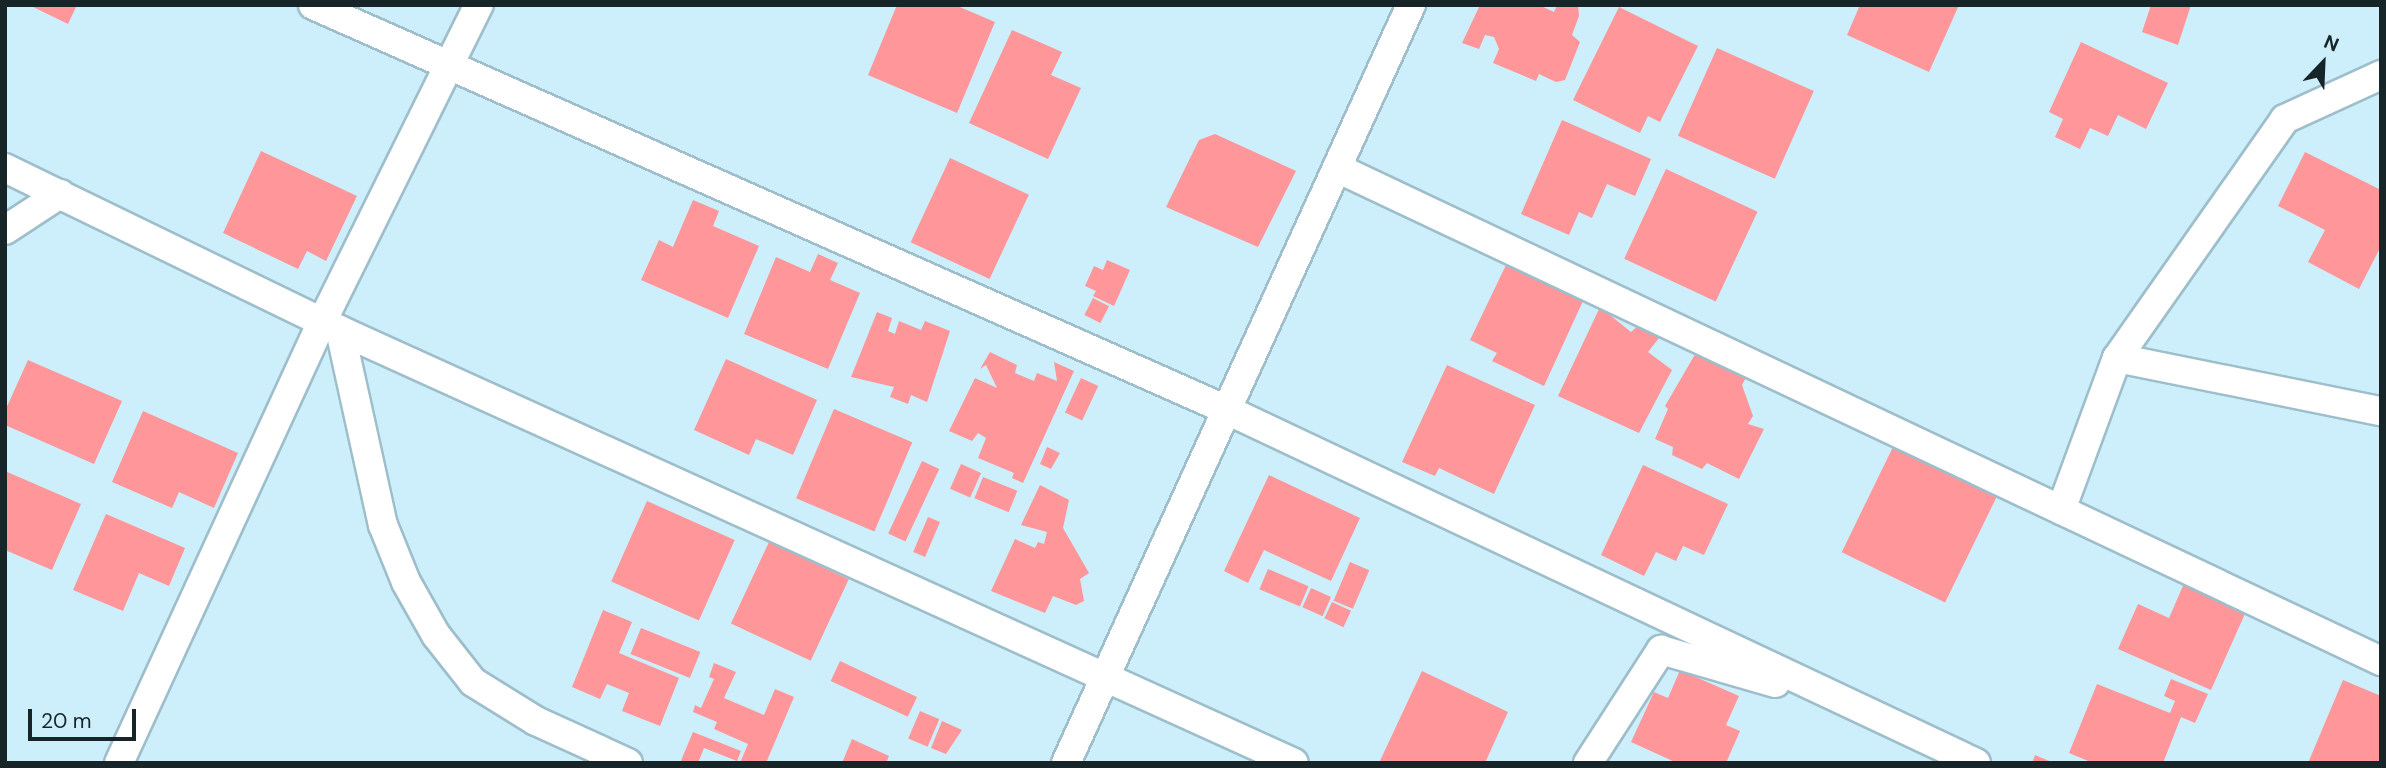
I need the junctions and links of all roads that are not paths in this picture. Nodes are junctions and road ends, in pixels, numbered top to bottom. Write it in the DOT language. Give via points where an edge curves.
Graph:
graph roads {
  1 [pos="313,5"];
  2 [pos="478,5"];
  3 [pos="1411,5"];
  4 [pos="449,66"];
  5 [pos="2381,75"];
  6 [pos="1337,167"];
  7 [pos="5,168"];
  8 [pos="60,194"];
  9 [pos="5,230"];
  10 [pos="331,326"];
  11 [pos="2117,358"];
  12 [pos="1227,410"];
  13 [pos="2381,411"];
  14 [pos="2062,510"];
  15 [pos="2381,661"];
  16 [pos="1105,677"];
  17 [pos="1856,706"];
  18 [pos="119,763"];
  19 [pos="628,763"];
  20 [pos="1066,763"];
  21 [pos="1294,763"];
  22 [pos="1588,763"];
  23 [pos="1976,763"];
  1 -- 4 [label="street"];
  2 -- 4 [label="street"];
  3 -- 6 [label="street"];
  4 -- 10 [label="street"];
  4 -- 12 [label="street"];
  5 -- 11 [label="street" via="2285,119"];
  6 -- 12 [label="street"];
  6 -- 14 [label="street"];
  7 -- 8 [label="street"];
  8 -- 9 [label="street"];
  8 -- 10 [label="street"];
  10 -- 16 [label="street"];
  10 -- 18 [label="street"];
  10 -- 19 [label="street" via="383,525 406,582 436,635 473,682 536,721"];
  11 -- 13 [label="street"];
  11 -- 14 [label="street"];
  12 -- 16 [label="street"];
  12 -- 17 [label="street"];
  14 -- 15 [label="street"];
  16 -- 20 [label="street"];
  16 -- 21 [label="street"];
  17 -- 22 [label="street" via="1661,650"];
  17 -- 23 [label="street"];
}
